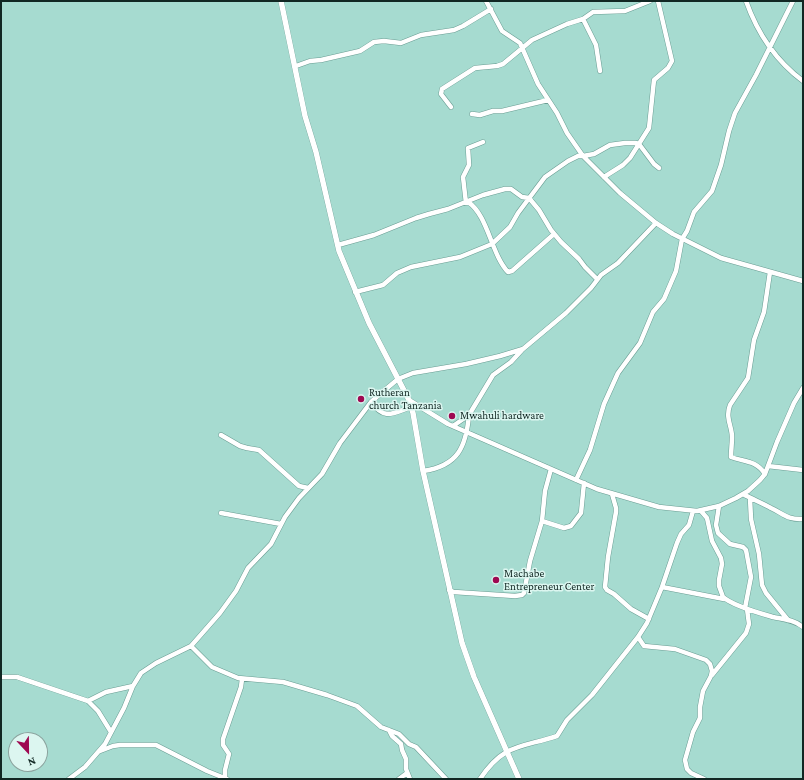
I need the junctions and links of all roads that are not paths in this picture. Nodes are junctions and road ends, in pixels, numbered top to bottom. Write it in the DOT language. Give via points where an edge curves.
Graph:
graph roads {
  1 [pos="281,1"];
  2 [pos="486,1"];
  3 [pos="650,1"];
  4 [pos="658,1"];
  5 [pos="746,1"];
  6 [pos="793,1"];
  7 [pos="492,9"];
  8 [pos="583,20"];
  9 [pos="522,48"];
  10 [pos="770,48"];
  11 [pos="296,66"];
  12 [pos="600,71"];
  13 [pos="803,81"];
  14 [pos="548,100"];
  15 [pos="451,107"];
  16 [pos="472,114"];
  17 [pos="483,142"];
  18 [pos="639,144"];
  19 [pos="594,154"];
  20 [pos="583,156"];
  21 [pos="593,164"];
  22 [pos="659,168"];
  23 [pos="604,177"];
  24 [pos="529,198"];
  25 [pos="467,202"];
  26 [pos="656,223"];
  27 [pos="554,234"];
  28 [pos="682,239"];
  29 [pos="492,244"];
  30 [pos="338,245"];
  31 [pos="770,272"];
  32 [pos="597,279"];
  33 [pos="803,281"];
  34 [pos="355,292"];
  35 [pos="523,349"];
  36 [pos="398,379"];
  37 [pos="803,388"];
  38 [pos="409,400"];
  39 [pos="371,402"];
  40 [pos="412,407"];
  41 [pos="469,415"];
  42 [pos="453,426"];
  43 [pos="468,433"];
  44 [pos="221,435"];
  45 [pos="768,466"];
  46 [pos="551,469"];
  47 [pos="803,470"];
  48 [pos="424,471"];
  49 [pos="765,474"];
  50 [pos="576,480"];
  51 [pos="584,483"];
  52 [pos="308,488"];
  53 [pos="612,494"];
  54 [pos="743,494"];
  55 [pos="750,498"];
  56 [pos="719,506"];
  57 [pos="693,511"];
  58 [pos="701,511"];
  59 [pos="221,513"];
  60 [pos="803,519"];
  61 [pos="542,521"];
  62 [pos="281,524"];
  63 [pos="662,587"];
  64 [pos="449,590"];
  65 [pos="724,598"];
  66 [pos="746,609"];
  67 [pos="649,619"];
  68 [pos="788,620"];
  69 [pos="803,627"];
  70 [pos="638,637"];
  71 [pos="191,646"];
  72 [pos="711,676"];
  73 [pos="1,677"];
  74 [pos="242,679"];
  75 [pos="133,686"];
  76 [pos="88,701"];
  77 [pos="389,730"];
  78 [pos="111,732"];
  79 [pos="99,751"];
  80 [pos="506,751"];
  81 [pos="408,773"];
  82 [pos="226,778"];
  83 [pos="69,779"];
  84 [pos="399,779"];
  85 [pos="410,779"];
  86 [pos="446,779"];
  87 [pos="480,779"];
  88 [pos="519,779"];
  89 [pos="704,779"];
  1 -- 11 [label="street"];
  2 -- 7 [label="street"];
  3 -- 8 [label="street" via="625,11 595,12"];
  4 -- 18 [label="street" via="672,61 654,80 649,128"];
  5 -- 10 [label="street"];
  6 -- 10 [label="street"];
  7 -- 9 [label="street" via="502,30 517,40"];
  7 -- 11 [label="street" via="454,30 421,35 401,43 374,42 360,50"];
  8 -- 9 [label="street" via="532,40"];
  8 -- 12 [label="street" via="596,45"];
  9 -- 14 [label="street"];
  9 -- 15 [label="street" via="503,64 475,68 443,87 441,94"];
  10 -- 13 [label="street" via="790,71"];
  10 -- 28 [label="street" via="735,113 712,191 694,212"];
  11 -- 30 [label="street" via="305,116"];
  14 -- 16 [label="street" via="502,111"];
  14 -- 20 [label="street"];
  17 -- 25 [label="street" via="468,148 469,165 463,177"];
  18 -- 19 [label="street" via="610,146"];
  18 -- 22 [label="street"];
  18 -- 23 [label="street" via="626,162"];
  19 -- 20 [label="street"];
  19 -- 21 [label="street"];
  20 -- 21 [label="street"];
  20 -- 24 [label="street" via="578,156 548,174"];
  21 -- 23 [label="street"];
  23 -- 26 [label="street"];
  24 -- 25 [label="street" via="522,197 508,188 483,194"];
  24 -- 27 [label="street"];
  24 -- 29 [label="street" via="510,227"];
  25 -- 29 [label="street" via="474,205 479,212"];
  25 -- 30 [label="street"];
  26 -- 28 [label="street"];
  26 -- 32 [label="street" via="618,263"];
  27 -- 29 [label="street" via="510,272"];
  27 -- 32 [label="street"];
  28 -- 31 [label="street" via="721,258"];
  28 -- 50 [label="street" via="675,276 664,299 651,316 643,339 618,373 604,404 590,450"];
  29 -- 34 [label="street" via="460,257 411,268 397,273 383,285"];
  30 -- 34 [label="street"];
  31 -- 33 [label="street"];
  31 -- 49 [label="street" via="764,312 754,340 748,378 728,410 728,423 732,435 731,457 754,464"];
  32 -- 35 [label="street" via="566,312"];
  34 -- 36 [label="street"];
  35 -- 36 [label="street" via="466,364 413,372"];
  35 -- 41 [label="street" via="493,375"];
  36 -- 38 [label="street"];
  36 -- 39 [label="street"];
  37 -- 45 [label="street" via="794,403"];
  38 -- 40 [label="street"];
  38 -- 42 [label="street"];
  39 -- 40 [label="street" via="377,411 386,414"];
  39 -- 52 [label="street" via="340,443 325,470"];
  40 -- 48 [label="street"];
  41 -- 42 [label="street"];
  41 -- 43 [label="street"];
  42 -- 43 [label="street"];
  43 -- 46 [label="street"];
  43 -- 48 [label="street" via="463,446 450,462 439,468"];
  44 -- 52 [label="street" via="240,446 259,450 299,486"];
  45 -- 47 [label="street"];
  45 -- 49 [label="street"];
  46 -- 50 [label="street"];
  46 -- 61 [label="street" via="545,491"];
  48 -- 64 [label="street"];
  49 -- 54 [label="street"];
  50 -- 51 [label="street"];
  51 -- 53 [label="street"];
  51 -- 61 [label="street" via="581,513 571,526 564,528"];
  52 -- 62 [label="street"];
  53 -- 57 [label="street" via="660,507"];
  53 -- 67 [label="street" via="616,512 605,587 631,609"];
  54 -- 55 [label="street"];
  54 -- 56 [label="street"];
  55 -- 60 [label="street" via="785,516"];
  55 -- 68 [label="street" via="762,585"];
  56 -- 58 [label="street"];
  56 -- 66 [label="street" via="716,525 718,533 730,544 744,547 746,550 751,577"];
  57 -- 58 [label="street"];
  57 -- 63 [label="street" via="689,525 677,543"];
  58 -- 65 [label="street" via="707,518 712,541 721,558 719,586"];
  59 -- 62 [label="street"];
  61 -- 64 [label="street" via="523,594 493,595"];
  62 -- 71 [label="street" via="271,544 248,568 228,603"];
  63 -- 65 [label="street"];
  63 -- 67 [label="street"];
  64 -- 80 [label="street" via="462,643 474,677"];
  65 -- 66 [label="street"];
  66 -- 68 [label="street"];
  66 -- 72 [label="street" via="749,624 746,633"];
  67 -- 70 [label="street"];
  68 -- 69 [label="street"];
  70 -- 72 [label="street" via="644,646 675,649 708,661"];
  70 -- 80 [label="street" via="592,695 567,720 557,736"];
  71 -- 74 [label="street" via="212,667"];
  71 -- 75 [label="street" via="147,668"];
  72 -- 89 [label="street" via="703,692 700,718 685,760 691,773"];
  73 -- 76 [label="street" via="17,677"];
  74 -- 77 [label="street" via="283,682 343,700 359,707"];
  74 -- 82 [label="street" via="223,739 223,745 229,754"];
  75 -- 76 [label="street" via="106,692"];
  75 -- 78 [label="street"];
  76 -- 78 [label="street" via="98,711"];
  77 -- 81 [label="street" via="401,744"];
  77 -- 86 [label="street" via="399,734 417,748"];
  78 -- 79 [label="street"];
  79 -- 82 [label="street" via="120,744 156,745"];
  79 -- 83 [label="street" via="85,767"];
  80 -- 87 [label="street"];
  80 -- 88 [label="street"];
  81 -- 84 [label="street"];
  81 -- 85 [label="street"];
}
